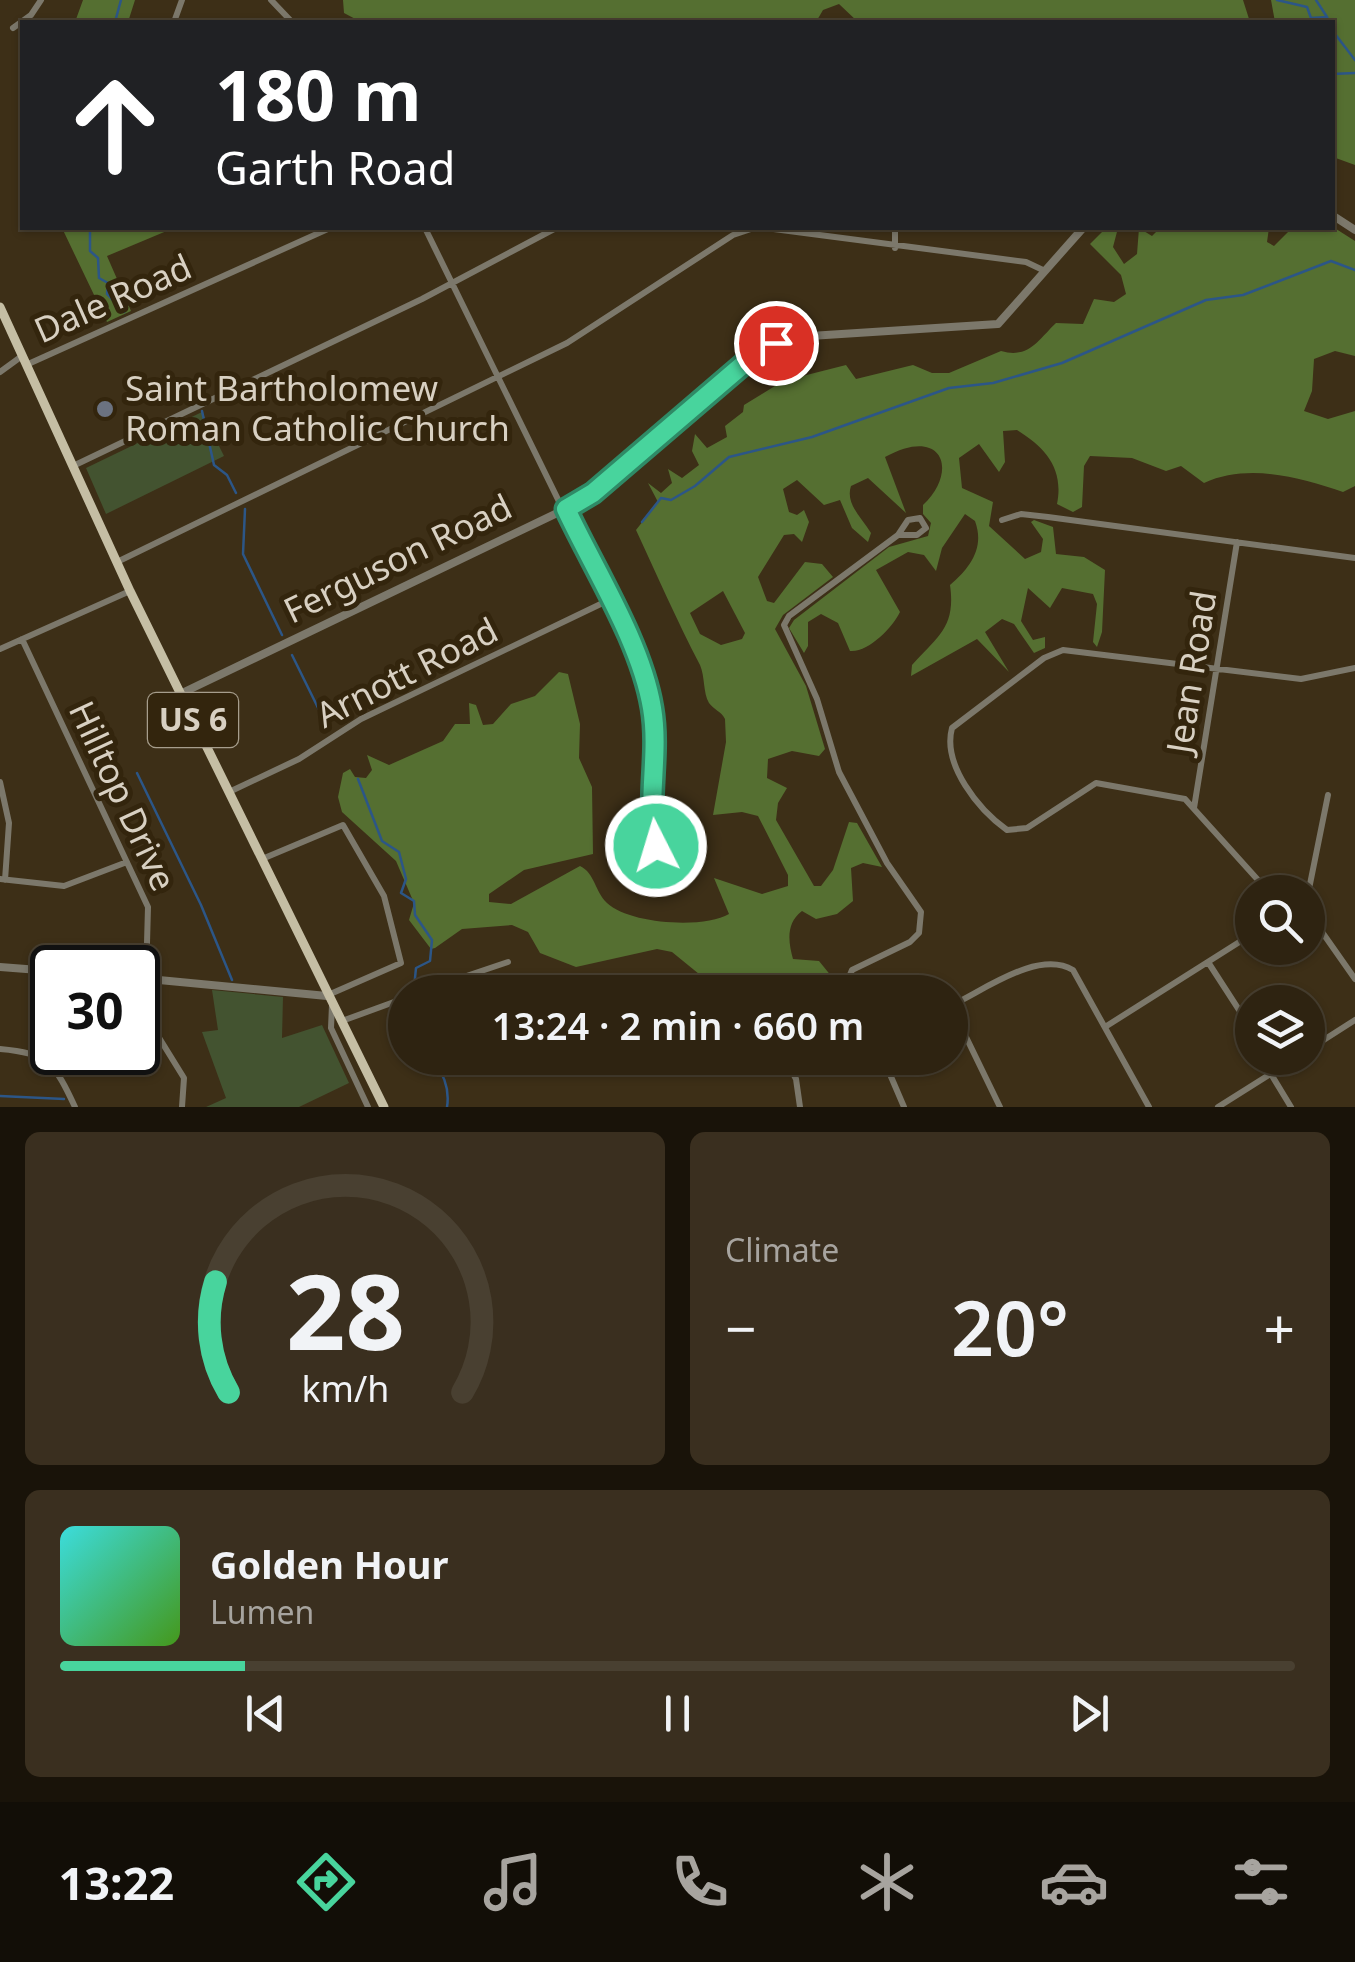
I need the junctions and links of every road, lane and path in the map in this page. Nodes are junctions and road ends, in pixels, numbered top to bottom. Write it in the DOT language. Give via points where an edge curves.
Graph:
graph roads {
  1 [pos="41,0"];
  2 [pos="270,0"];
  3 [pos="25,20"];
  4 [pos="290,20"];
  5 [pos="20,23"];
  6 [pos="13,28"];
  7 [pos="325,230"];
  8 [pos="426,230"];
  9 [pos="552,230"];
  10 [pos="748,230"];
  11 [pos="779,230"];
  12 [pos="894,230"];
  13 [pos="1081,230"];
  14 [pos="895,248"];
  15 [pos="1046,272"];
  16 [pos="452,284"];
  17 [pos="0,307"];
  18 [pos="0,360"];
  19 [pos="24,361"];
  20 [pos="4,369"];
  21 [pos="498,377"];
  22 [pos="73,466"];
  23 [pos="566,509"];
  24 [pos="1002,520"];
  25 [pos="898,536"];
  26 [pos="1237,542"];
  27 [pos="1355,558"];
  28 [pos="117,562"];
  29 [pos="130,591"];
  30 [pos="609,600"];
  31 [pos="22,639"];
  32 [pos="0,649"];
  33 [pos="1355,668"];
  34 [pos="1217,672"];
  35 [pos="180,694"];
  36 [pos="0,782"];
  37 [pos="229,792"];
  38 [pos="1328,794"];
  39 [pos="1194,808"];
  40 [pos="653,832"];
  41 [pos="262,859"];
  42 [pos="127,862"];
  43 [pos="1254,875"];
  44 [pos="1312,875"];
  45 [pos="3,880"];
  46 [pos="1325,936"];
  47 [pos="147,945"];
  48 [pos="1235,945"];
  49 [pos="508,962"];
  50 [pos="1208,962"];
  51 [pos="0,967"];
  52 [pos="30,969"];
  53 [pos="469,975"];
  54 [pos="850,975"];
  55 [pos="1355,979"];
  56 [pos="160,981"];
  57 [pos="968,998"];
  58 [pos="329,1000"];
  59 [pos="388,1004"];
  60 [pos="1235,1004"];
  61 [pos="1355,1020"];
  62 [pos="340,1021"];
  63 [pos="1105,1028"];
  64 [pos="160,1039"];
  65 [pos="1325,1039"];
  66 [pos="968,1042"];
  67 [pos="0,1050"];
  68 [pos="794,1075"];
  69 [pos="890,1075"];
  70 [pos="1269,1075"];
  71 [pos="1275,1075"];
  72 [pos="75,1107"];
  73 [pos="182,1107"];
  74 [pos="368,1107"];
  75 [pos="384,1107"];
  76 [pos="800,1107"];
  77 [pos="904,1107"];
  78 [pos="1000,1107"];
  79 [pos="1149,1107"];
  80 [pos="1218,1107"];
  81 [pos="1291,1107"];
  1 -- 3 [label="street"];
  2 -- 4 [label="street"];
  5 -- 6 [label="street"];
  7 -- 19 [label="street, Dale Road"];
  8 -- 16 [label="street"];
  9 -- 16 [label="street"];
  10 -- 21 [label="street" via="567,344"];
  11 -- 14 [label="street"];
  12 -- 14 [label="street"];
  13 -- 15 [label="street, Ferguson Road"];
  14 -- 15 [label="street" via="1026,262"];
  15 -- 23 [label="street, Ferguson Road" via="1007,319 988,327 776,343"];
  16 -- 21 [label="street"];
  16 -- 22 [label="street"];
  17 -- 19 [label="main road, US 6"];
  18 -- 20 [label="street"];
  19 -- 20 [label="street, Dale Road"];
  19 -- 22 [label="main road, US 6"];
  21 -- 23 [label="street"];
  21 -- 28 [label="street"];
  22 -- 28 [label="main road, US 6"];
  23 -- 30 [label="street"];
  23 -- 35 [label="street, Ferguson Road"];
  24 -- 26 [label="street" via="1035,515"];
  25 -- 54 [label="street" via="784,625 839,772 887,863 922,912 920,932 910,942"];
  26 -- 27 [label="street"];
  26 -- 34 [label="street, Jean Road"];
  28 -- 29 [label="main road, US 6"];
  29 -- 31 [label="street"];
  29 -- 35 [label="main road, US 6"];
  30 -- 37 [label="street, Arnott Road" via="361,719"];
  30 -- 40 [label="street" via="645,677 656,739"];
  31 -- 32 [label="street"];
  31 -- 42 [label="street, Hilltop Drive"];
  33 -- 34 [label="street" via="1301,680"];
  34 -- 39 [label="street, Jean Road"];
  34 -- 39 [label="street" via="1063,650 958,722 949,738 975,799 1007,830 1027,828 1096,783 1169,794"];
  35 -- 37 [label="main road, US 6"];
  36 -- 45 [label="street" via="8,807"];
  37 -- 41 [label="main road, US 6"];
  38 -- 44 [label="street"];
  39 -- 43 [label="street"];
  40 -- 40 [label="street" via="662,857 681,863 687,846"];
  41 -- 58 [label="main road, US 6"];
  41 -- 58 [label="street" via="344,824 384,896 401,963"];
  42 -- 45 [label="street" via="64,886"];
  42 -- 47 [label="street, Hilltop Drive" via="151,921"];
  46 -- 55 [label="street"];
  48 -- 50 [label="street"];
  49 -- 53 [label="street"];
  50 -- 60 [label="street"];
  50 -- 63 [label="street"];
  51 -- 52 [label="street"];
  56 -- 58 [label="street"];
  57 -- 63 [label="street" via="1033,967 1060,963 1073,970"];
  58 -- 62 [label="main road, US 6"];
  58 -- 74 [label="street" via="331,1028"];
  59 -- 62 [label="street"];
  61 -- 65 [label="street"];
  62 -- 75 [label="main road, US 6"];
  63 -- 79 [label="street"];
  64 -- 73 [label="street, Hilltop Drive" via="184,1078"];
  66 -- 78 [label="street"];
  67 -- 72 [label="street" via="44,1058"];
  68 -- 76 [label="street"];
  69 -- 77 [label="street"];
  70 -- 80 [label="street"];
  71 -- 81 [label="street"];
}
